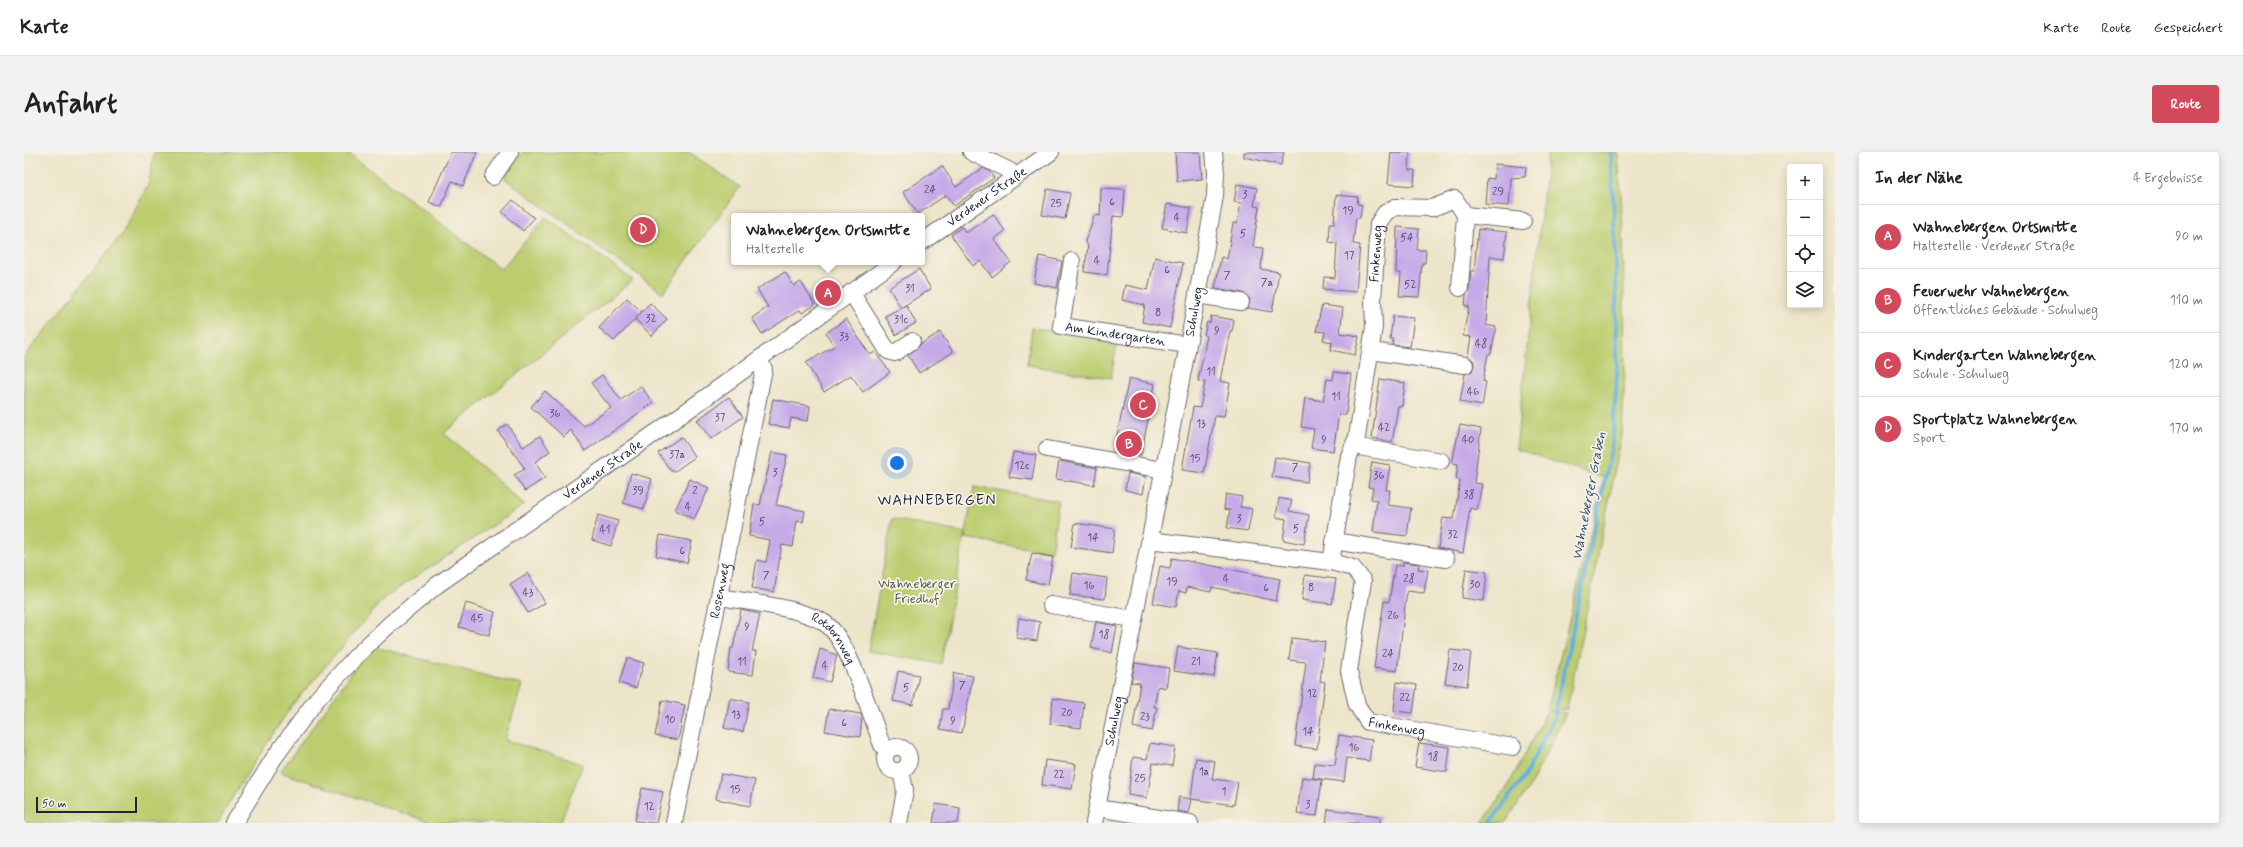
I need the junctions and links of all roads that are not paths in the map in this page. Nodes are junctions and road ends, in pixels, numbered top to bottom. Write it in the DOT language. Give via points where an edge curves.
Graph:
graph roads {
  1 [pos="510,152"];
  2 [pos="971,152"];
  3 [pos="1051,152"];
  4 [pos="1214,152"];
  5 [pos="493,177"];
  6 [pos="1014,177"];
  7 [pos="1465,215"];
  8 [pos="1523,221"];
  9 [pos="925,240"];
  10 [pos="1072,261"];
  11 [pos="890,265"];
  12 [pos="1460,288"];
  13 [pos="851,292"];
  14 [pos="1197,295"];
  15 [pos="1242,302"];
  16 [pos="912,341"];
  17 [pos="1188,345"];
  18 [pos="1371,351"];
  19 [pos="759,359"];
  20 [pos="1465,365"];
  21 [pos="1353,446"];
  22 [pos="1047,449"];
  23 [pos="1441,462"];
  24 [pos="1163,470"];
  25 [pos="1149,540"];
  26 [pos="1334,541"];
  27 [pos="1446,558"];
  28 [pos="1331,562"];
  29 [pos="720,597"];
  30 [pos="1050,605"];
  31 [pos="1133,619"];
  32 [pos="1513,747"];
  33 [pos="1095,815"];
  34 [pos="234,823"];
  35 [pos="674,823"];
  36 [pos="899,823"];
  37 [pos="1190,823"];
  1 -- 5 [label="street"];
  2 -- 6 [label="street" via="1010,171"];
  3 -- 6 [label="street, Verdener Straße"];
  4 -- 14 [label="street, Schulweg" via="1215,196"];
  6 -- 9 [label="street, Verdener Straße"];
  7 -- 8 [label="street"];
  7 -- 12 [label="street"];
  7 -- 18 [label="street, Finkenweg" via="1455,199 1432,208 1395,207 1384,213 1378,224"];
  10 -- 17 [label="street, Am Kindergarten" via="1061,326"];
  11 -- 13 [label="street, Verdener Straße"];
  13 -- 16 [label="street" via="888,351 895,353"];
  13 -- 19 [label="street, Verdener Straße"];
  14 -- 15 [label="street"];
  14 -- 17 [label="street, Schulweg"];
  17 -- 24 [label="street, Schulweg"];
  18 -- 20 [label="street"];
  18 -- 21 [label="street, Finkenweg" via="1357,437"];
  19 -- 29 [label="street, Rosenweg" via="764,369"];
  19 -- 34 [label="street, Verdener Straße" via="437,585 390,624 358,654 317,699 274,758"];
  21 -- 23 [label="street"];
  21 -- 26 [label="street, Finkenweg"];
  22 -- 24 [label="street"];
  24 -- 25 [label="street, Schulweg"];
  25 -- 28 [label="street, Finkenweg"];
  25 -- 31 [label="street, Schulweg"];
  26 -- 27 [label="street"];
  26 -- 28 [label="street, Finkenweg"];
  28 -- 32 [label="street, Finkenweg" via="1353,568 1363,581 1349,671 1357,705 1368,722"];
  29 -- 35 [label="street, Rosenweg"];
  29 -- 36 [label="street, Rotdornweg" via="800,613 826,623 836,632 849,658 882,744 888,750 902,748 909,755 908,765 901,771 905,790"];
  30 -- 31 [label="street"];
  31 -- 33 [label="street, Schulweg"];
  33 -- 37 [label="street"];
}
